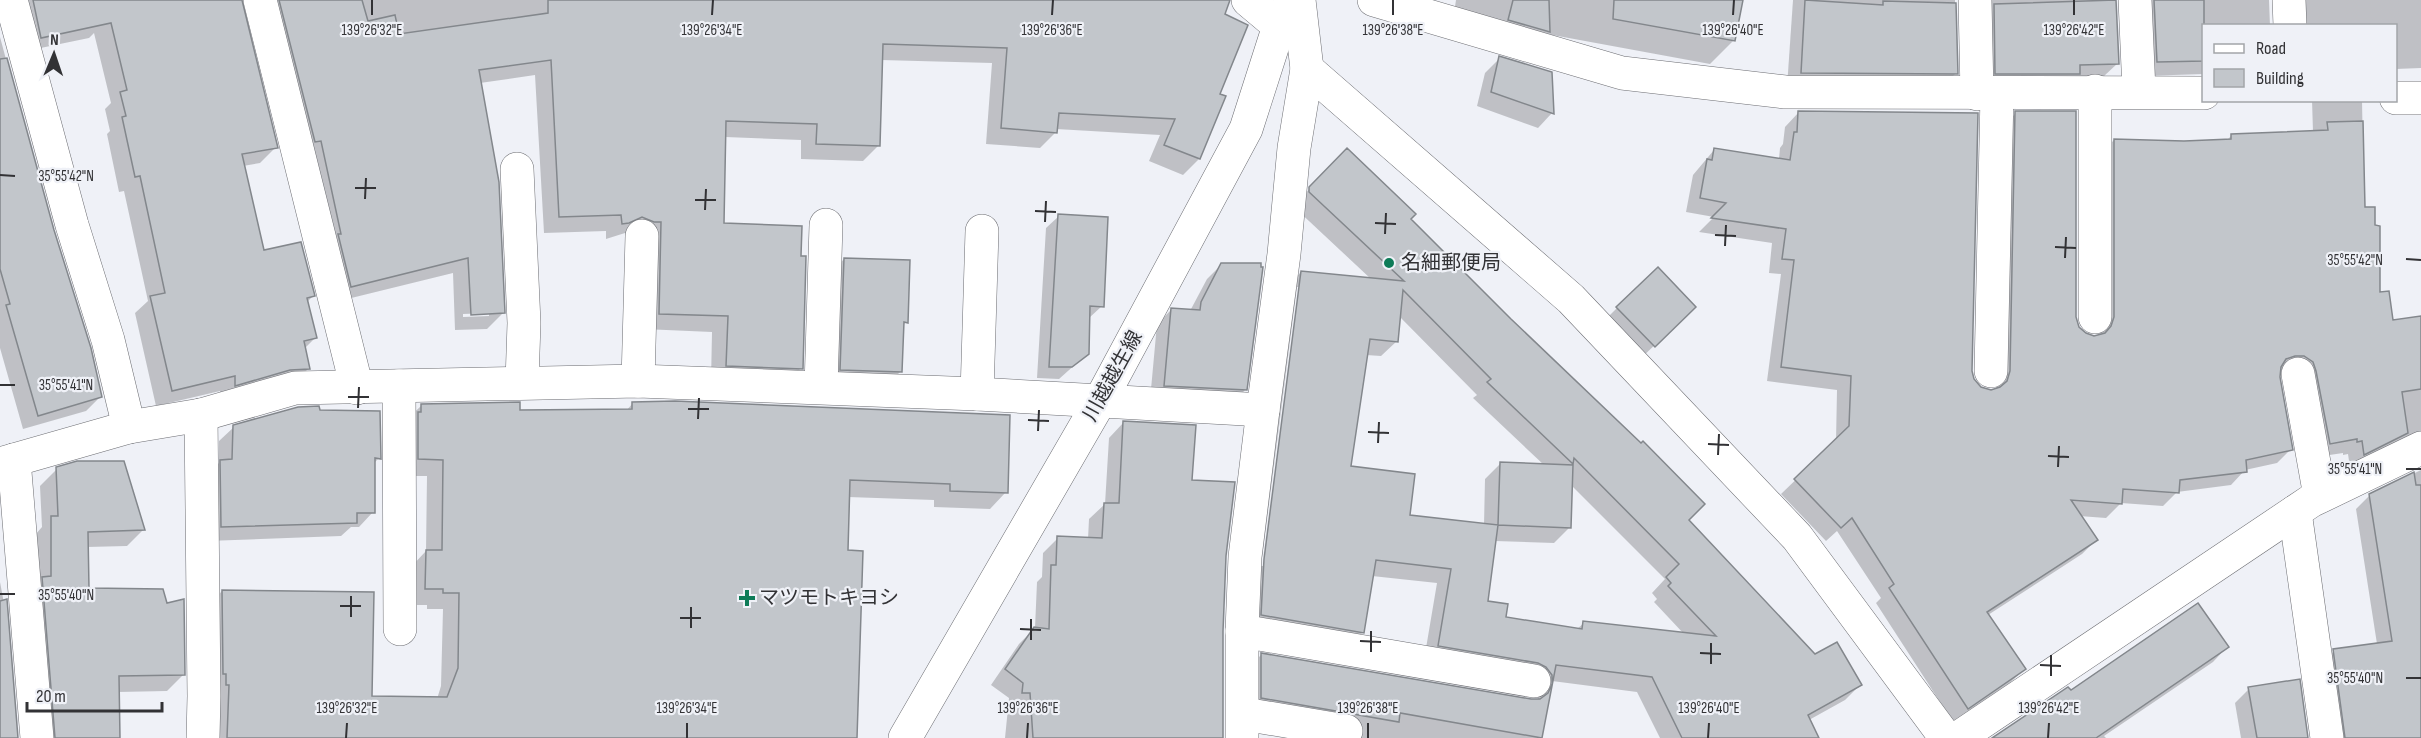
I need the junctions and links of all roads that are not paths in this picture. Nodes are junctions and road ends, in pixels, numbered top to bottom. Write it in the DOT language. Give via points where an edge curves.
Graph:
graph roads {
  1 [pos="11,0"];
  2 [pos="260,0"];
  3 [pos="1248,0"];
  4 [pos="1299,0"];
  5 [pos="1374,0"];
  6 [pos="1975,0"];
  7 [pos="2135,0"];
  8 [pos="2289,0"];
  9 [pos="1286,13"];
  10 [pos="2290,24"];
  11 [pos="1307,69"];
  12 [pos="2095,91"];
  13 [pos="2139,91"];
  14 [pos="2202,93"];
  15 [pos="1987,94"];
  16 [pos="2397,98"];
  17 [pos="2421,98"];
  18 [pos="517,169"];
  19 [pos="826,225"];
  20 [pos="982,231"];
  21 [pos="642,236"];
  22 [pos="2095,317"];
  23 [pos="1991,371"];
  24 [pos="2298,374"];
  25 [pos="638,381"];
  26 [pos="522,382"];
  27 [pos="399,386"];
  28 [pos="821,387"];
  29 [pos="357,388"];
  30 [pos="977,394"];
  31 [pos="1100,401"];
  32 [pos="1263,410"];
  33 [pos="201,415"];
  34 [pos="129,427"];
  35 [pos="2421,448"];
  36 [pos="7,462"];
  37 [pos="2308,504"];
  38 [pos="400,629"];
  39 [pos="1242,631"];
  40 [pos="1534,681"];
  41 [pos="1243,726"];
  42 [pos="1346,731"];
  43 [pos="37,738"];
  44 [pos="203,738"];
  45 [pos="904,738"];
  46 [pos="1946,738"];
  47 [pos="1958,738"];
  48 [pos="2326,738"];
  1 -- 34 [label="street"];
  2 -- 29 [label="street"];
  3 -- 9 [label="street"];
  4 -- 11 [label="street"];
  5 -- 15 [label="street" via="1623,73 1785,92"];
  6 -- 15 [label="street"];
  7 -- 13 [label="street"];
  8 -- 10 [label="street"];
  9 -- 31 [label="street, 川越越生線" via="1246,129"];
  11 -- 32 [label="street"];
  11 -- 46 [label="street" via="1571,299 1797,537"];
  12 -- 13 [label="street"];
  12 -- 15 [label="street"];
  12 -- 22 [label="street"];
  13 -- 14 [label="street"];
  15 -- 23 [label="street"];
  16 -- 17 [label="street"];
  18 -- 26 [label="street" via="524,323"];
  19 -- 28 [label="street"];
  20 -- 30 [label="street"];
  21 -- 25 [label="street"];
  24 -- 37 [label="street"];
  25 -- 26 [label="street"];
  25 -- 28 [label="street"];
  26 -- 27 [label="street"];
  27 -- 29 [label="street"];
  27 -- 38 [label="street"];
  28 -- 30 [label="street"];
  29 -- 33 [label="street" via="295,388"];
  30 -- 31 [label="street"];
  31 -- 32 [label="street"];
  31 -- 45 [label="street, 川越越生線"];
  32 -- 39 [label="street" via="1245,556"];
  33 -- 34 [label="street"];
  33 -- 44 [label="street"];
  34 -- 36 [label="street"];
  35 -- 37 [label="street"];
  36 -- 43 [label="street"];
  37 -- 47 [label="street"];
  37 -- 48 [label="street"];
  39 -- 40 [label="street"];
  39 -- 41 [label="street"];
  41 -- 42 [label="street"];
}
